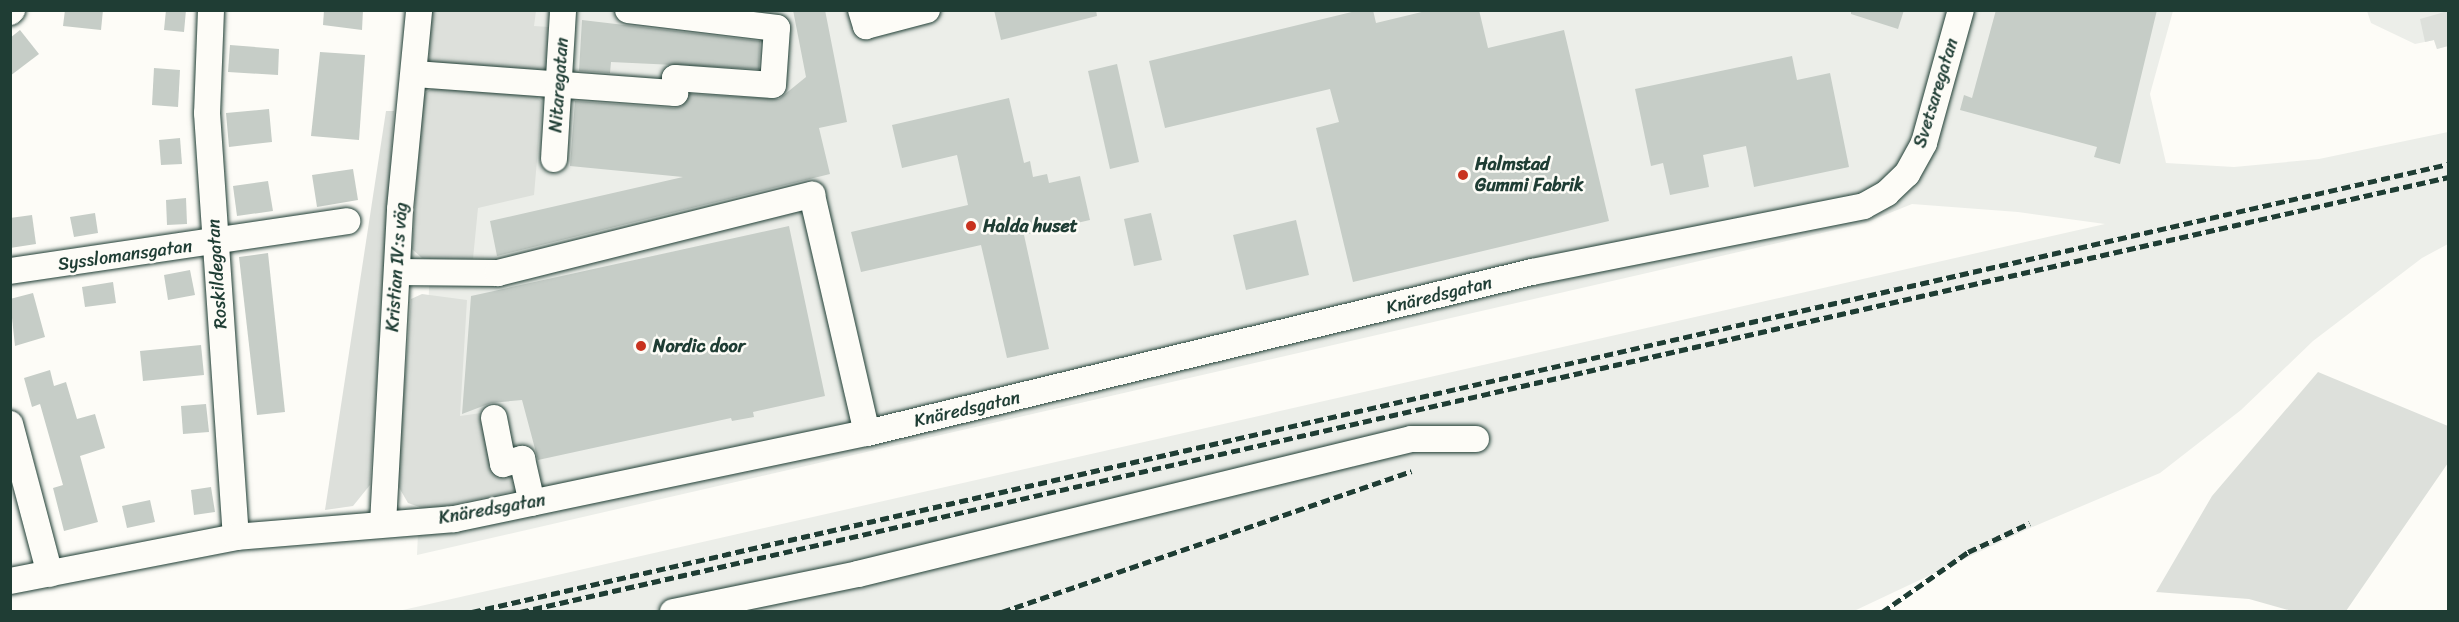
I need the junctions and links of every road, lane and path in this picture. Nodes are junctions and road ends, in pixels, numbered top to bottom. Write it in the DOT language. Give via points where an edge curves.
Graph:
graph roads {
  1 [pos="212,10"];
  2 [pos="419,10"];
  3 [pos="563,10"];
  4 [pos="628,10"];
  5 [pos="861,10"];
  6 [pos="927,10"];
  7 [pos="1961,10"];
  8 [pos="415,74"];
  9 [pos="559,85"];
  10 [pos="554,159"];
  11 [pos="1907,174"];
  12 [pos="347,221"];
  13 [pos="215,242"];
  14 [pos="10,271"];
  15 [pos="397,272"];
  16 [pos="494,418"];
  17 [pos="10,424"];
  18 [pos="867,433"];
  19 [pos="1476,439"];
  20 [pos="532,503"];
  21 [pos="383,524"];
  22 [pos="236,537"];
  23 [pos="50,574"];
  24 [pos="10,581"];
  25 [pos="674,612"];
  1 -- 13 [label="street, Roskildegatan" via="207,113"];
  2 -- 8 [label="street, Kristian IV:s väg"];
  3 -- 9 [label="street, Nitaregatan"];
  4 -- 9 [label="street" via="777,28 773,85 675,78 675,93"];
  5 -- 6 [label="street" via="866,26"];
  7 -- 11 [label="street, Svetsaregatan" via="1924,143"];
  8 -- 9 [label="street"];
  8 -- 15 [label="street, Kristian IV:s väg"];
  9 -- 10 [label="street, Nitaregatan"];
  11 -- 18 [label="street, Knäredsgatan" via="1887,193 1864,206 1532,272"];
  12 -- 13 [label="street, Sysslomansgatan"];
  13 -- 14 [label="street, Sysslomansgatan"];
  13 -- 22 [label="street, Roskildegatan"];
  15 -- 18 [label="street" via="498,273 812,195"];
  15 -- 21 [label="street, Kristian IV:s väg"];
  16 -- 20 [label="street" via="503,464 522,459"];
  17 -- 23 [label="street"];
  18 -- 20 [label="street, Knäredsgatan"];
  19 -- 25 [label="street" via="1411,439 858,574"];
  20 -- 21 [label="street, Knäredsgatan" via="454,519"];
  21 -- 22 [label="street, Knäredsgatan"];
  22 -- 23 [label="street, Knäredsgatan"];
  23 -- 24 [label="street, Knäredsgatan"];
}
